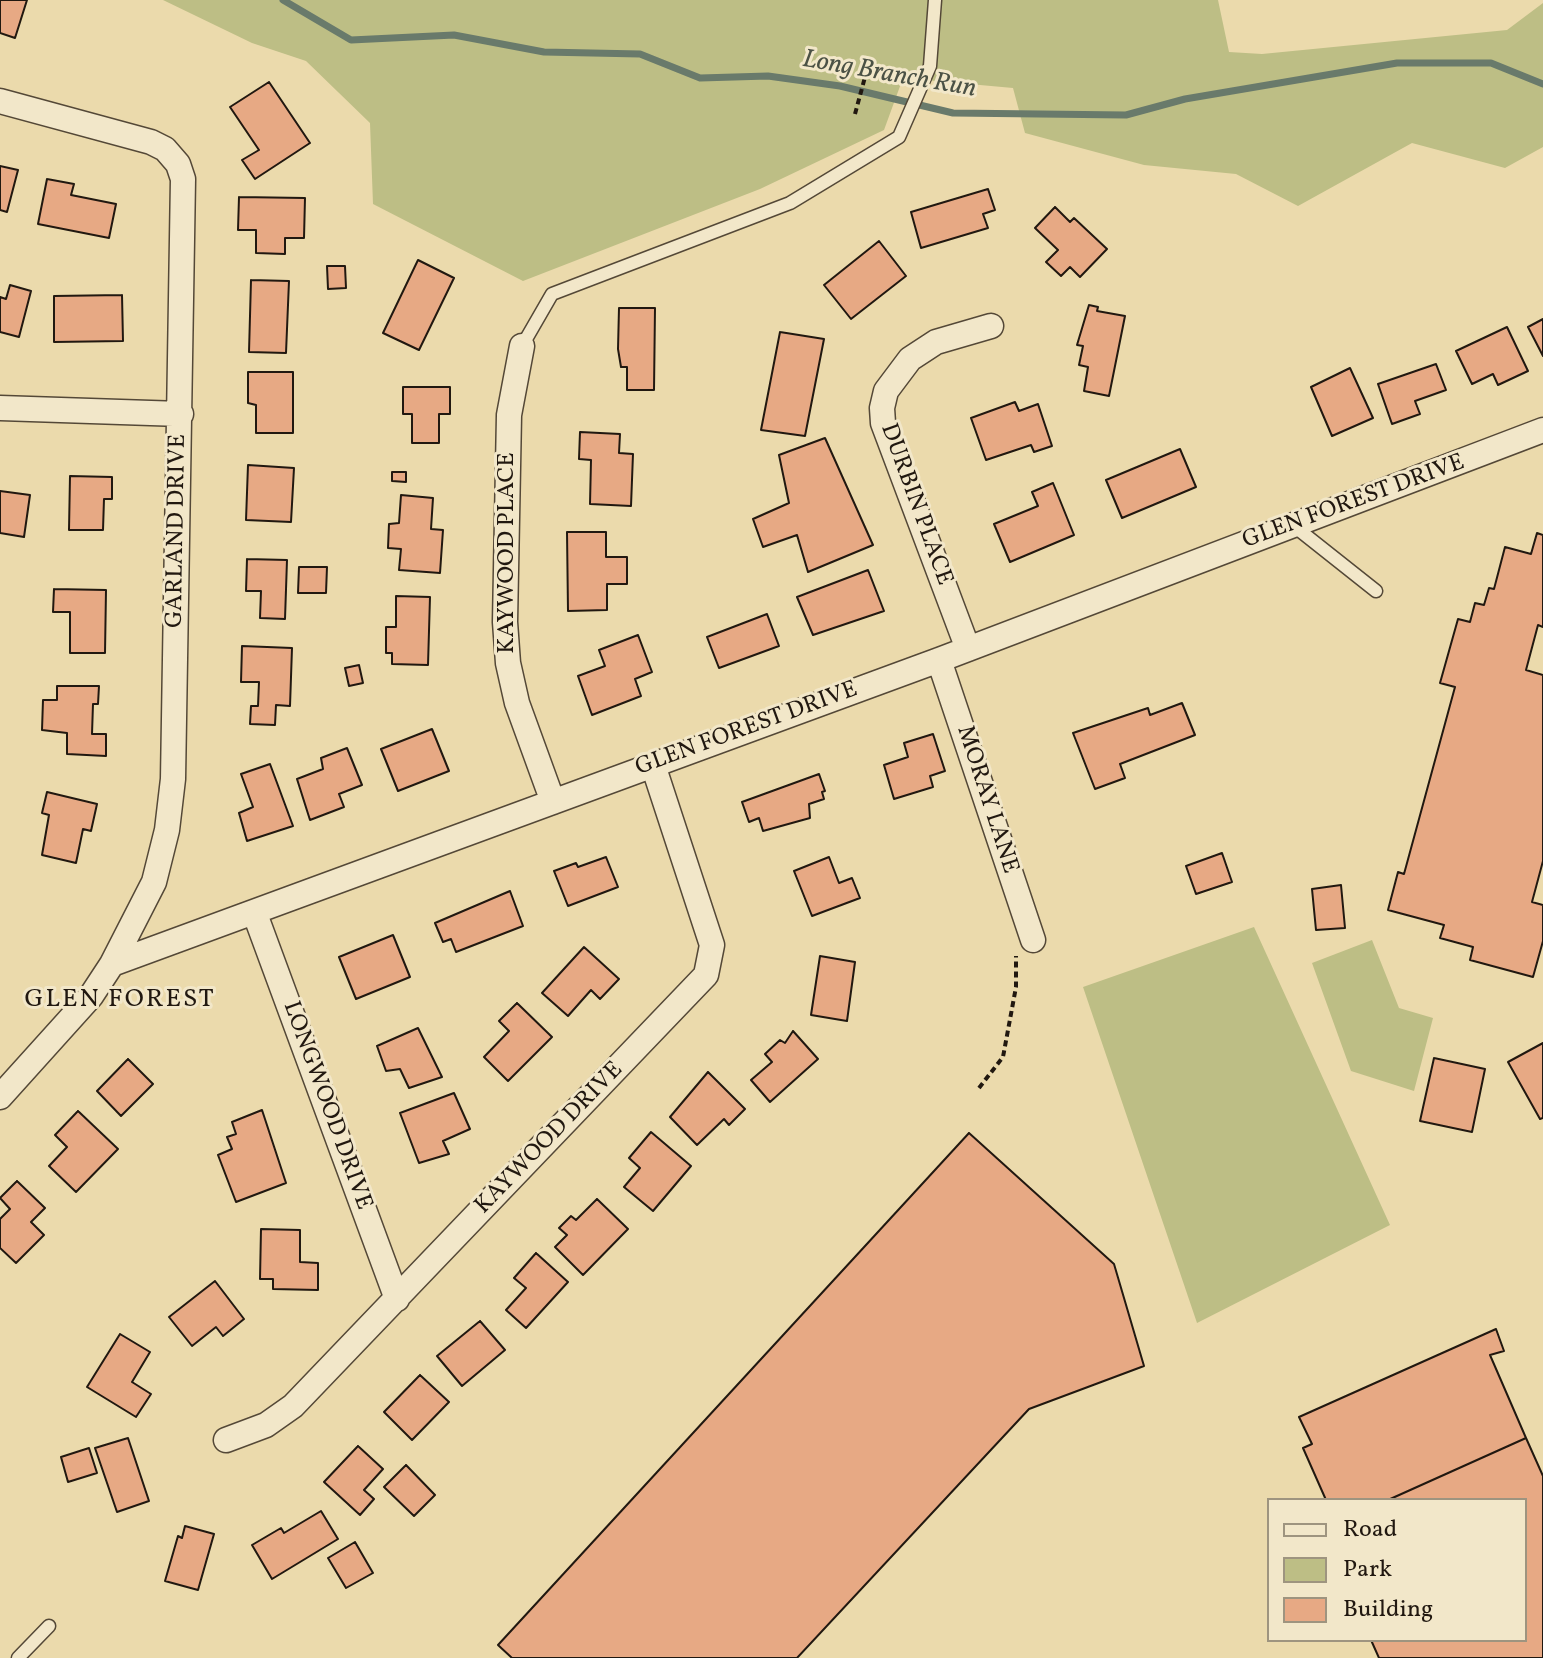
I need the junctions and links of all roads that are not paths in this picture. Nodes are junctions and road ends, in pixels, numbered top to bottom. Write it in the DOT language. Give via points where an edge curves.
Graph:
graph roads {
  1 [pos="935,0"];
  2 [pos="0,101"];
  3 [pos="991,326"];
  4 [pos="522,346"];
  5 [pos="0,408"];
  6 [pos="181,414"];
  7 [pos="1543,430"];
  8 [pos="1294,526"];
  9 [pos="1376,591"];
  10 [pos="968,649"];
  11 [pos="939,660"];
  12 [pos="653,765"];
  13 [pos="553,802"];
  14 [pos="255,914"];
  15 [pos="1033,940"];
  16 [pos="112,964"];
  17 [pos="0,1097"];
  18 [pos="397,1299"];
  19 [pos="226,1440"];
  20 [pos="49,1626"];
  21 [pos="18,1658"];
  1 -- 4 [label="lane" via="930,66 899,137 790,203 552,294"];
  2 -- 6 [label="street, GARLAND DRIVE" via="165,149 178,164 183,179"];
  3 -- 10 [label="street, DURBIN PLACE" via="936,342 910,359 886,391 882,408 883,423"];
  4 -- 13 [label="street, KAYWOOD PLACE" via="509,415 505,622 517,703"];
  5 -- 6 [label="street"];
  6 -- 16 [label="street, GARLAND DRIVE" via="173,779 167,830 154,882"];
  7 -- 8 [label="street, GLEN FOREST DRIVE"];
  8 -- 9 [label="lane"];
  8 -- 10 [label="street, GLEN FOREST DRIVE"];
  10 -- 11 [label="street, GLEN FOREST DRIVE"];
  11 -- 12 [label="street, GLEN FOREST DRIVE"];
  11 -- 15 [label="street, MORAY LANE"];
  12 -- 13 [label="street, GLEN FOREST DRIVE"];
  12 -- 18 [label="street, KAYWOOD DRIVE" via="721,963"];
  13 -- 14 [label="street, GLEN FOREST DRIVE"];
  14 -- 16 [label="street, GLEN FOREST DRIVE"];
  14 -- 18 [label="street, LONGWOOD DRIVE"];
  16 -- 17 [label="street" via="91,996"];
  18 -- 19 [label="street, KAYWOOD DRIVE" via="293,1406 266,1425"];
  20 -- 21 [label="lane"];
}
